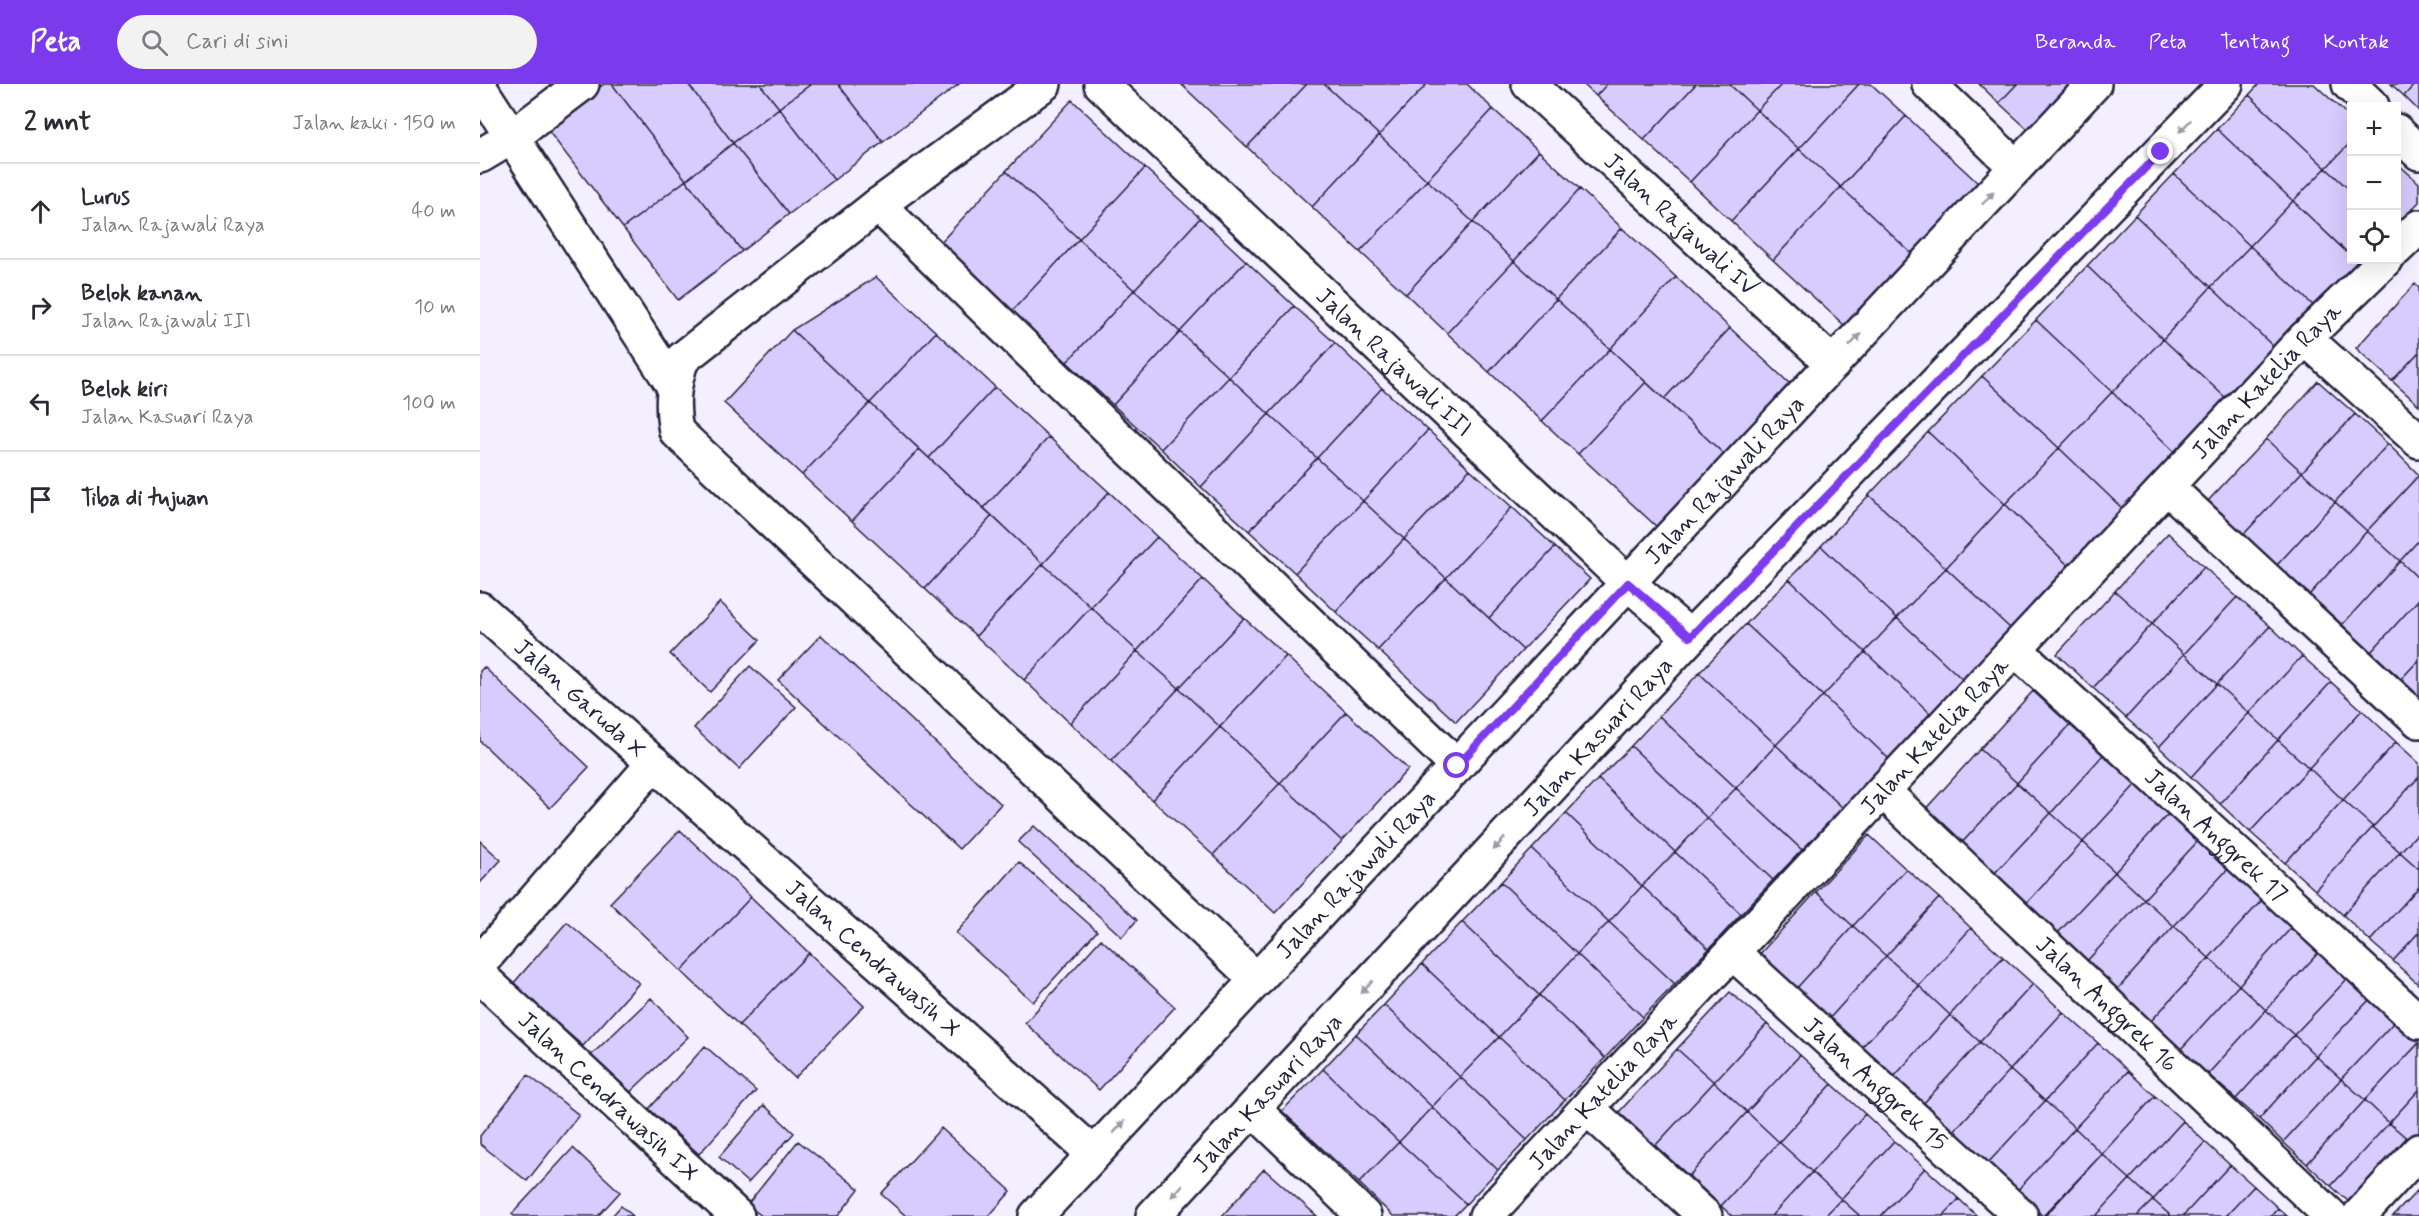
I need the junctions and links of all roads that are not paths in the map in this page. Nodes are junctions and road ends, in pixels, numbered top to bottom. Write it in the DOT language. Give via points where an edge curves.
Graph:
graph roads {
  1 [pos="582,84"];
  2 [pos="1044,84"];
  3 [pos="1101,84"];
  4 [pos="1529,84"];
  5 [pos="1929,84"];
  6 [pos="2094,84"];
  7 [pos="2226,84"];
  8 [pos="2349,84"];
  9 [pos="480,88"];
  10 [pos="1010,94"];
  11 [pos="2368,102"];
  12 [pos="2401,135"];
  13 [pos="512,137"];
  14 [pos="2419,153"];
  15 [pos="480,156"];
  16 [pos="2016,167"];
  17 [pos="878,205"];
  18 [pos="2419,227"];
  19 [pos="2401,245"];
  20 [pos="2381,264"];
  21 [pos="2305,338"];
  22 [pos="1833,364"];
  23 [pos="673,385"];
  24 [pos="2419,441"];
  25 [pos="2167,488"];
  26 [pos="1628,583"];
  27 [pos="480,609"];
  28 [pos="1690,637"];
  29 [pos="2015,649"];
  30 [pos="2419,721"];
  31 [pos="654,763"];
  32 [pos="1457,766"];
  33 [pos="1882,791"];
  34 [pos="1732,952"];
  35 [pos="480,963"];
  36 [pos="480,976"];
  37 [pos="1257,980"];
  38 [pos="2419,1022"];
  39 [pos="1587,1108"];
  40 [pos="1254,1110"];
  41 [pos="2419,1151"];
  42 [pos="1094,1154"];
  43 [pos="737,1216"];
  44 [pos="1036,1216"];
  45 [pos="1153,1216"];
  46 [pos="1364,1216"];
  47 [pos="1486,1216"];
  48 [pos="1705,1216"];
  49 [pos="2021,1216"];
  50 [pos="2331,1216"];
  51 [pos="2359,1216"];
  1 -- 13 [label="street"];
  2 -- 10 [label="street"];
  3 -- 26 [label="street, Jalan Rajawali III"];
  4 -- 22 [label="street, Jalan Rajawali IV"];
  5 -- 16 [label="street"];
  6 -- 16 [label="street, Jalan Rajawali Raya"];
  7 -- 28 [label="street, Jalan Kasuari Raya, one-way"];
  8 -- 11 [label="street"];
  9 -- 13 [label="street"];
  10 -- 17 [label="street"];
  12 -- 14 [label="street"];
  13 -- 15 [label="street"];
  13 -- 23 [label="street"];
  22 -- 16 [label="street, Jalan Rajawali Raya, one-way"];
  17 -- 23 [label="street" via="682,359"];
  17 -- 32 [label="street"];
  18 -- 19 [label="street"];
  20 -- 21 [label="street, Jalan Katelia Raya"];
  21 -- 24 [label="street"];
  21 -- 25 [label="street, Jalan Katelia Raya"];
  22 -- 26 [label="street, Jalan Rajawali Raya"];
  23 -- 37 [label="street" via="676,431"];
  25 -- 29 [label="street, Jalan Katelia Raya"];
  25 -- 30 [label="street"];
  26 -- 28 [label="street, Jalan Rajawali III"];
  26 -- 32 [label="street, Jalan Rajawali Raya"];
  27 -- 31 [label="street, Jalan Garuda X"];
  28 -- 40 [label="street, Jalan Kasuari Raya, one-way"];
  29 -- 33 [label="street, Jalan Katelia Raya"];
  29 -- 38 [label="street, Jalan Anggrek 17"];
  31 -- 35 [label="street"];
  31 -- 42 [label="street, Jalan Cendrawasih X"];
  32 -- 37 [label="street, Jalan Rajawali Raya"];
  33 -- 34 [label="street, Jalan Katelia Raya"];
  33 -- 50 [label="street, Jalan Anggrek 16"];
  34 -- 39 [label="street, Jalan Katelia Raya"];
  34 -- 49 [label="street, Jalan Anggrek 15"];
  36 -- 43 [label="street, Jalan Cendrawasih IX"];
  42 -- 37 [label="street, Jalan Rajawali Raya, one-way"];
  39 -- 47 [label="street, Jalan Katelia Raya"];
  39 -- 48 [label="street"];
  40 -- 45 [label="street, Jalan Kasuari Raya, one-way"];
  40 -- 46 [label="street"];
  41 -- 51 [label="street"];
  42 -- 44 [label="street, Jalan Rajawali Raya"];
}
